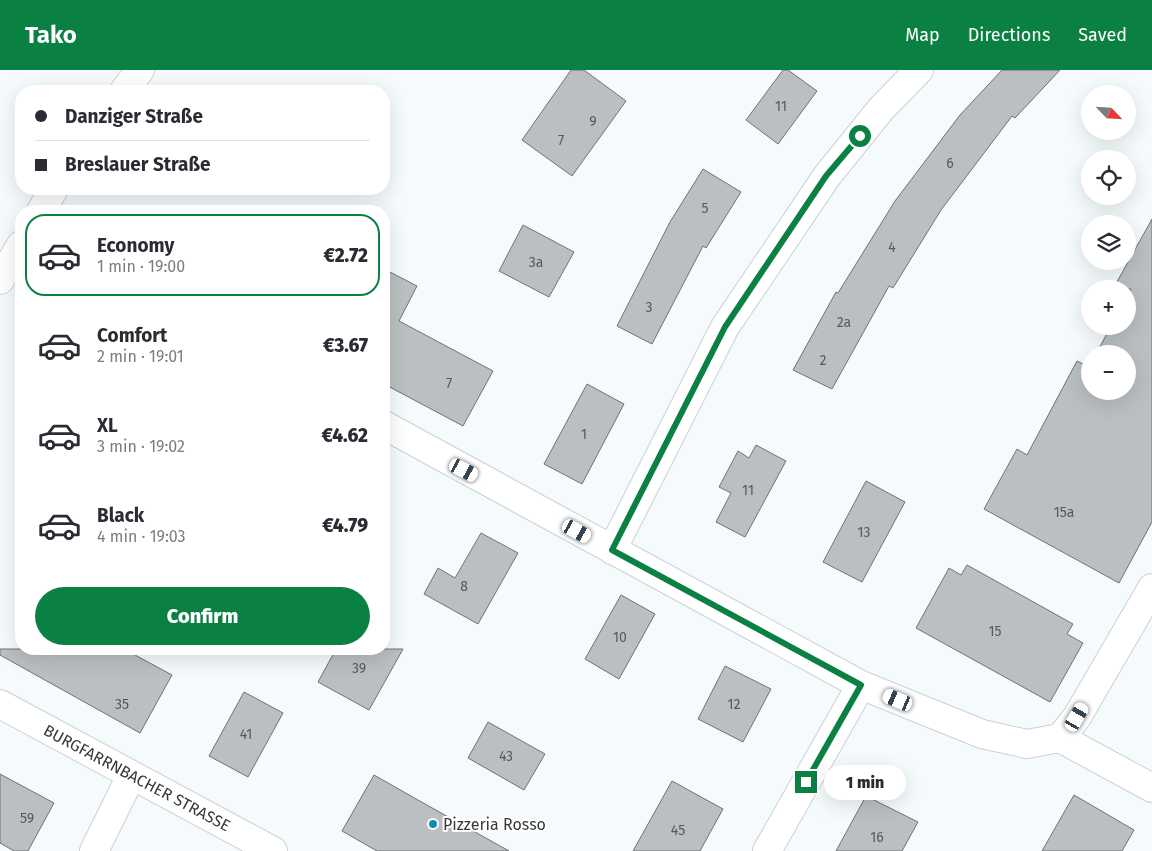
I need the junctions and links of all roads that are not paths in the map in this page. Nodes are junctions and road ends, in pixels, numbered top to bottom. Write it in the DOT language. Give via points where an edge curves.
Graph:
graph roads {
  1 [pos="140,70"];
  2 [pos="919,70"];
  3 [pos="129,85"];
  4 [pos="15,255"];
  5 [pos="0,280"];
  6 [pos="390,429"];
  7 [pos="612,550"];
  8 [pos="1152,588"];
  9 [pos="861,685"];
  10 [pos="0,704"];
  11 [pos="1060,738"];
  12 [pos="131,776"];
  13 [pos="1152,788"];
  14 [pos="94,851"];
  15 [pos="274,851"];
  16 [pos="767,851"];
  1 -- 3 [label="street"];
  2 -- 7 [label="street" via="826,176 725,327"];
  4 -- 5 [label="street"];
  6 -- 7 [label="street"];
  7 -- 9 [label="street"];
  8 -- 11 [label="street" via="1077,717"];
  9 -- 11 [label="street" via="982,734 1028,744"];
  9 -- 16 [label="street"];
  10 -- 12 [label="street, BURGFARRNBACHER STRASSE"];
  11 -- 13 [label="street"];
  12 -- 14 [label="street"];
  12 -- 15 [label="street, BURGFARRNBACHER STRASSE"];
}
